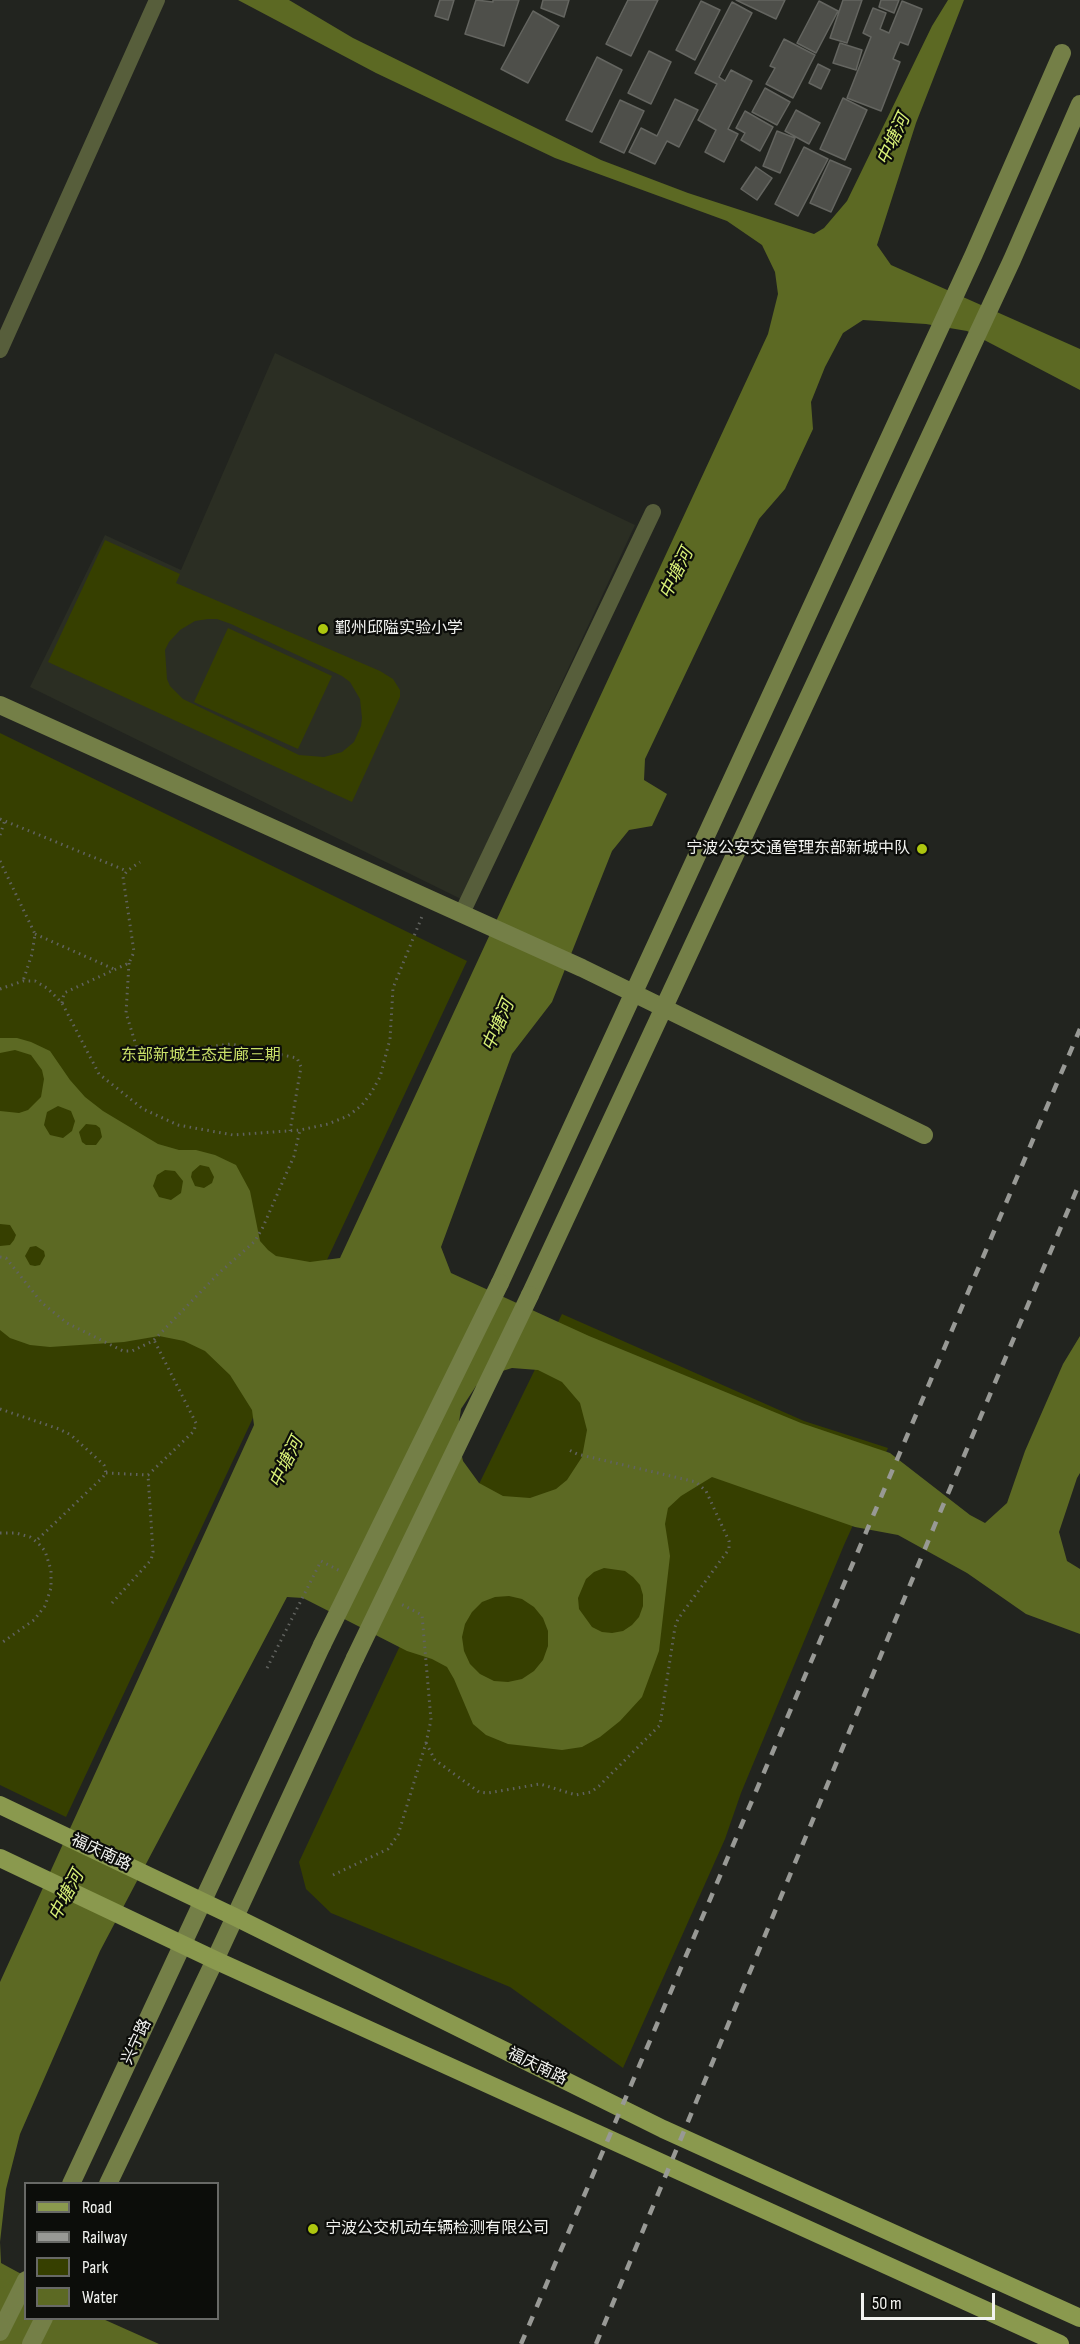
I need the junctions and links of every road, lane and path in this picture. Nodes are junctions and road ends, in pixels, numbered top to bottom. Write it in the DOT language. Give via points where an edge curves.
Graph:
graph roads {
  1 [pos="157,0"];
  2 [pos="1062,53"];
  3 [pos="1080,104"];
  4 [pos="0,350"];
  5 [pos="653,512"];
  6 [pos="0,705"];
  7 [pos="0,819"];
  8 [pos="5,820"];
  9 [pos="0,836"];
  10 [pos="0,861"];
  11 [pos="140,862"];
  12 [pos="127,871"];
  13 [pos="430,898"];
  14 [pos="465,914"];
  15 [pos="35,934"];
  16 [pos="129,963"];
  17 [pos="116,970"];
  18 [pos="23,981"];
  19 [pos="0,989"];
  20 [pos="634,993"];
  21 [pos="62,1004"];
  22 [pos="665,1006"];
  23 [pos="300,1130"];
  24 [pos="290,1131"];
  25 [pos="924,1135"];
  26 [pos="0,1257"];
  27 [pos="154,1340"];
  28 [pos="0,1409"];
  29 [pos="569,1450"];
  30 [pos="106,1473"];
  31 [pos="148,1475"];
  32 [pos="0,1533"];
  33 [pos="36,1541"];
  34 [pos="112,1603"];
  35 [pos="296,1611"];
  36 [pos="0,1644"];
  37 [pos="426,1664"];
  38 [pos="267,1668"];
  39 [pos="426,1743"];
  40 [pos="0,1805"];
  41 [pos="0,1858"];
  42 [pos="333,1875"];
  43 [pos="202,1901"];
  44 [pos="235,1917"];
  45 [pos="182,1945"];
  46 [pos="215,1960"];
  47 [pos="72,2182"];
  48 [pos="109,2182"];
  49 [pos="24,2284"];
  50 [pos="1080,2318"];
  51 [pos="43,2320"];
  52 [pos="0,2331"];
  53 [pos="31,2344"];
  54 [pos="1060,2344"];
  1 -- 4 [label="street"];
  2 -- 20 [label="main road, 兴宁路" via="969,265"];
  3 -- 22 [label="main road" via="1012,260"];
  5 -- 14 [label="street"];
  6 -- 13 [label="main road"];
  7 -- 8 [label="path"];
  8 -- 9 [label="path"];
  8 -- 12 [label="path"];
  10 -- 15 [label="path"];
  11 -- 12 [label="path"];
  12 -- 16 [label="path" via="123,877 134,952"];
  13 -- 14 [label="main road"];
  13 -- 23 [label="path" via="393,988 390,1039 371,1093 348,1116"];
  14 -- 20 [label="main road"];
  15 -- 17 [label="path"];
  15 -- 18 [label="path"];
  16 -- 17 [label="path"];
  16 -- 24 [label="path" via="126,1014 139,1055 151,1060 231,1044 297,1058 301,1067"];
  17 -- 21 [label="path" via="64,993"];
  18 -- 19 [label="path"];
  18 -- 21 [label="path" via="35,981 47,988"];
  20 -- 22 [label="main road"];
  20 -- 43 [label="main road, 兴宁路, bridge" via="500,1283 322,1645"];
  21 -- 24 [label="path" via="99,1074 143,1109 178,1125 232,1135"];
  22 -- 25 [label="main road"];
  22 -- 44 [label="main road, bridge"];
  23 -- 24 [label="path"];
  23 -- 27 [label="path" via="294,1156 255,1241"];
  26 -- 27 [label="path" via="6,1258 42,1303 68,1323 123,1351 132,1352"];
  27 -- 31 [label="path" via="196,1424 194,1431"];
  28 -- 30 [label="path" via="70,1435 104,1465"];
  29 -- 39 [label="path" via="696,1482 703,1487 729,1541 729,1549 678,1619 660,1725 599,1786 576,1795 540,1784 479,1792 435,1760"];
  30 -- 31 [label="path"];
  30 -- 33 [label="path"];
  31 -- 34 [label="path" via="151,1560"];
  32 -- 33 [label="path" via="16,1533"];
  33 -- 36 [label="path" via="45,1551 51,1570 45,1606 34,1620"];
  35 -- 38 [label="path"];
  37 -- 39 [label="path" via="431,1720"];
  39 -- 42 [label="path" via="398,1835 388,1849"];
  40 -- 43 [label="main road, 福庆南路"];
  41 -- 45 [label="main road"];
  43 -- 44 [label="main road, 福庆南路"];
  43 -- 45 [label="main road, 兴宁路"];
  44 -- 46 [label="main road"];
  44 -- 50 [label="main road, 福庆南路" via="663,2129"];
  45 -- 46 [label="main road"];
  45 -- 47 [label="main road, 兴宁路"];
  46 -- 48 [label="main road"];
  46 -- 54 [label="main road"];
  49 -- 52 [label="main road"];
  51 -- 53 [label="main road"];
}
